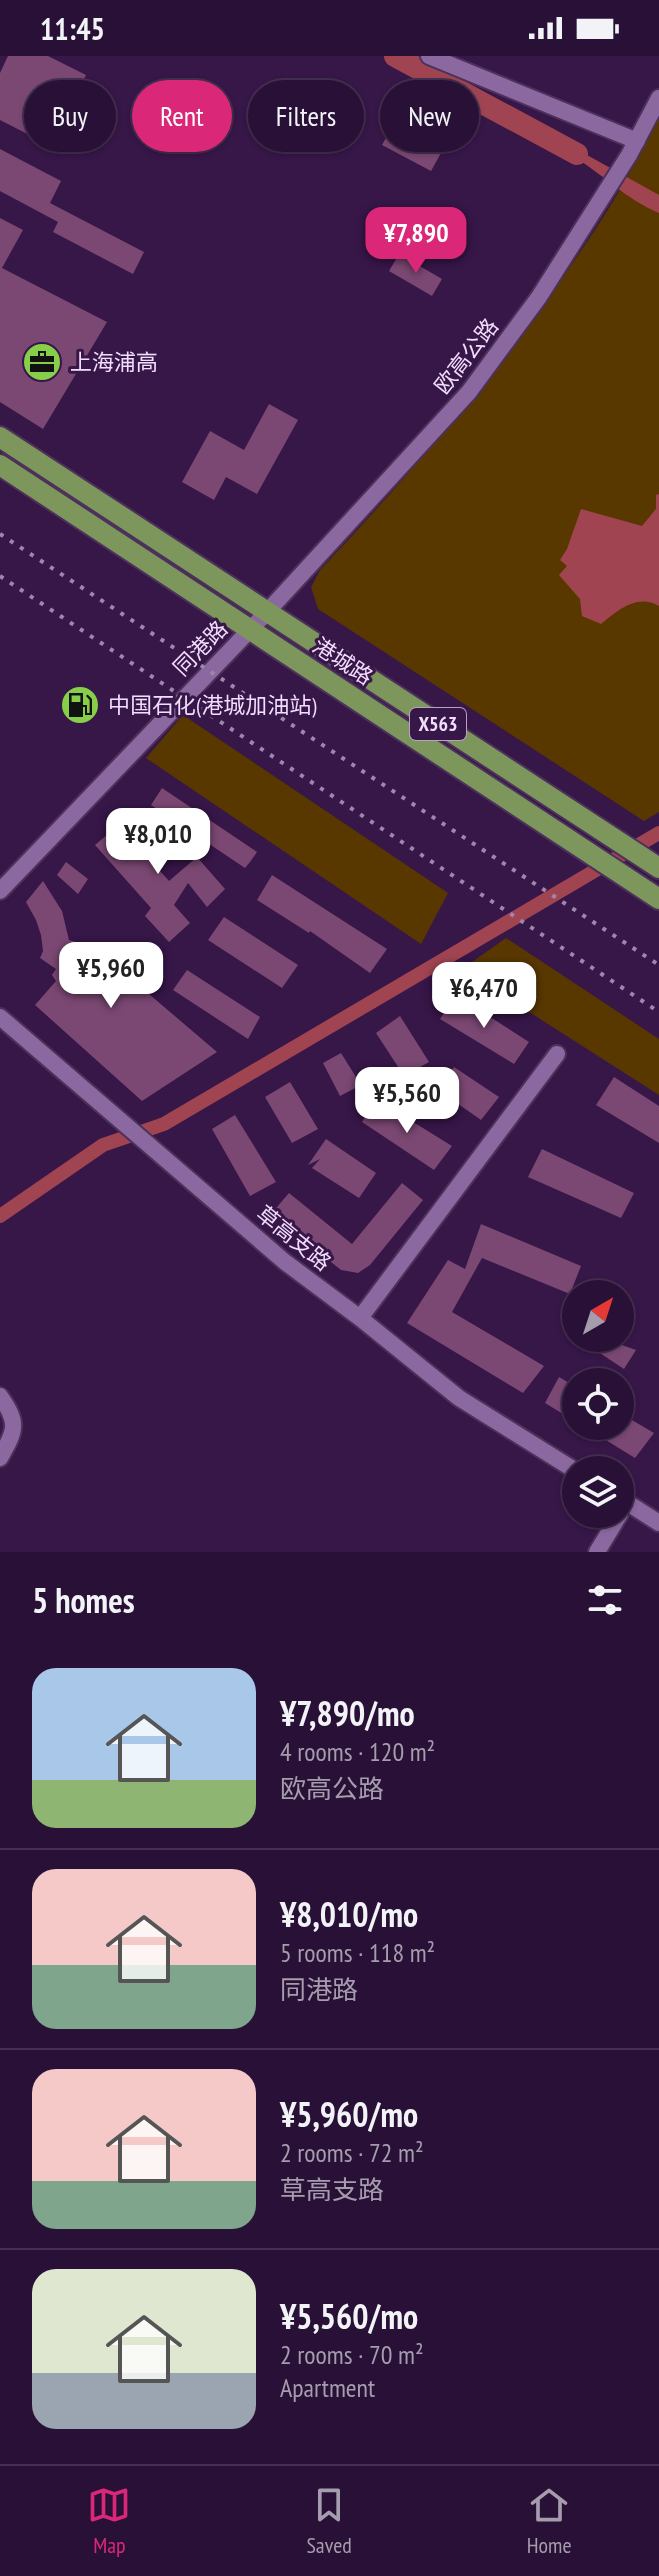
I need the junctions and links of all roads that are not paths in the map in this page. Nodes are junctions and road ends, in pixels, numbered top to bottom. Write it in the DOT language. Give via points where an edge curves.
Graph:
graph roads {
  1 [pos="429,56"];
  2 [pos="659,98"];
  3 [pos="633,148"];
  4 [pos="0,437"];
  5 [pos="0,465"];
  6 [pos="267,612"];
  7 [pos="249,628"];
  8 [pos="659,868"];
  9 [pos="0,891"];
  10 [pos="659,899"];
  11 [pos="0,1017"];
  12 [pos="557,1054"];
  13 [pos="360,1318"];
  14 [pos="0,1396"];
  15 [pos="0,1458"];
  16 [pos="562,1462"];
  17 [pos="634,1512"];
  18 [pos="659,1523"];
  19 [pos="610,1528"];
  20 [pos="597,1552"];
  1 -- 3 [label="street"];
  2 -- 3 [label="street, 欧高公路"];
  3 -- 6 [label="street, 欧高公路" via="539,297 469,392"];
  4 -- 6 [label="main road, 港城路 / X563"];
  5 -- 7 [label="main road, 港城路 / X563"];
  6 -- 7 [label="street, 同港路"];
  6 -- 8 [label="main road, 港城路 / X563"];
  7 -- 9 [label="street, 同港路"];
  7 -- 10 [label="main road, 港城路 / X563"];
  11 -- 13 [label="street, 草高支路" via="285,1262"];
  12 -- 13 [label="street"];
  13 -- 16 [label="street, 草高支路" via="459,1398"];
  14 -- 15 [label="street" via="15,1426"];
  17 -- 18 [label="street"];
  19 -- 20 [label="street"];
}
